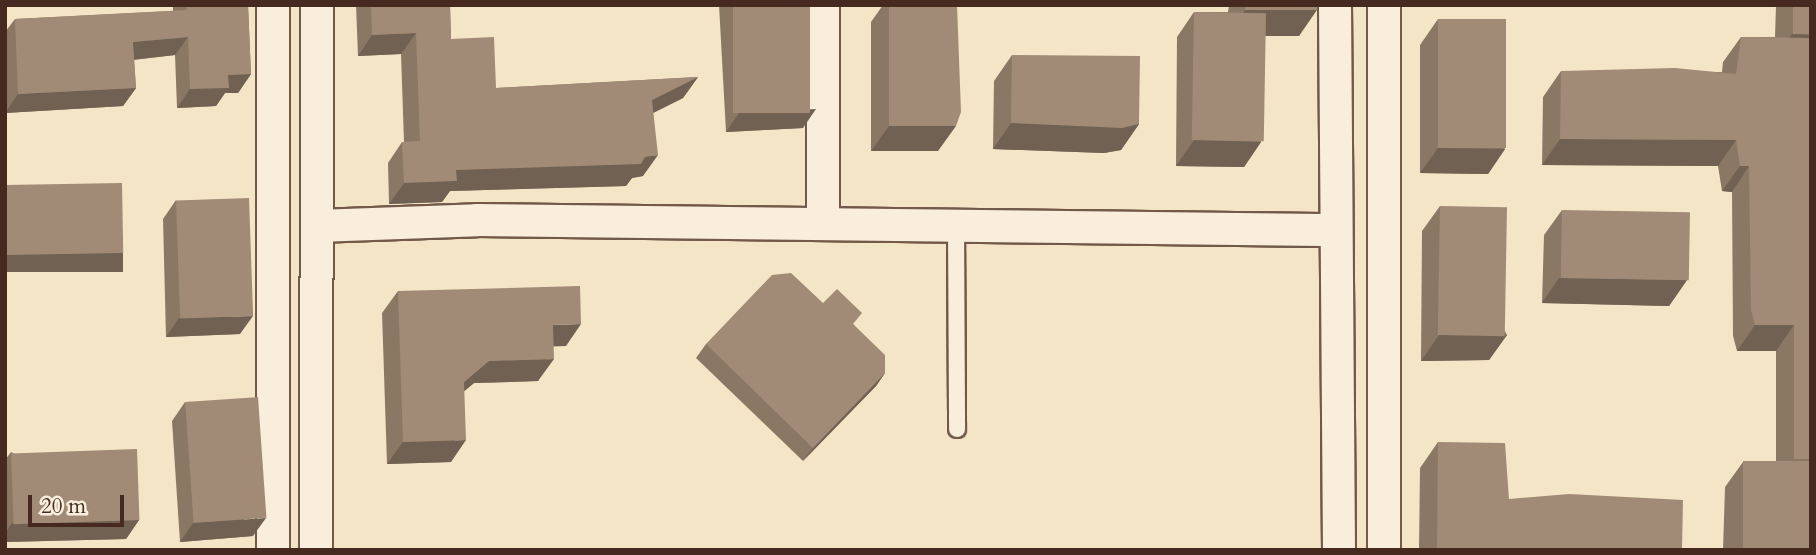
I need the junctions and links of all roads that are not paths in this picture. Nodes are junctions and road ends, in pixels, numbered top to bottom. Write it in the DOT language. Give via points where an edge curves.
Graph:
graph roads {
  1 [pos="273,5"];
  2 [pos="317,5"];
  3 [pos="823,5"];
  4 [pos="1335,5"];
  5 [pos="1384,5"];
  6 [pos="956,223"];
  7 [pos="823,224"];
  8 [pos="317,226"];
  9 [pos="1335,230"];
  10 [pos="957,429"];
  11 [pos="273,550"];
  12 [pos="316,550"];
  13 [pos="1339,550"];
  14 [pos="1384,550"];
  1 -- 11 [label="street"];
  2 -- 8 [label="street"];
  3 -- 7 [label="street"];
  4 -- 9 [label="street"];
  5 -- 14 [label="street"];
  6 -- 7 [label="street"];
  6 -- 9 [label="street"];
  6 -- 10 [label="lane"];
  7 -- 8 [label="street" via="477,220"];
  8 -- 12 [label="street"];
  9 -- 13 [label="street"];
}
